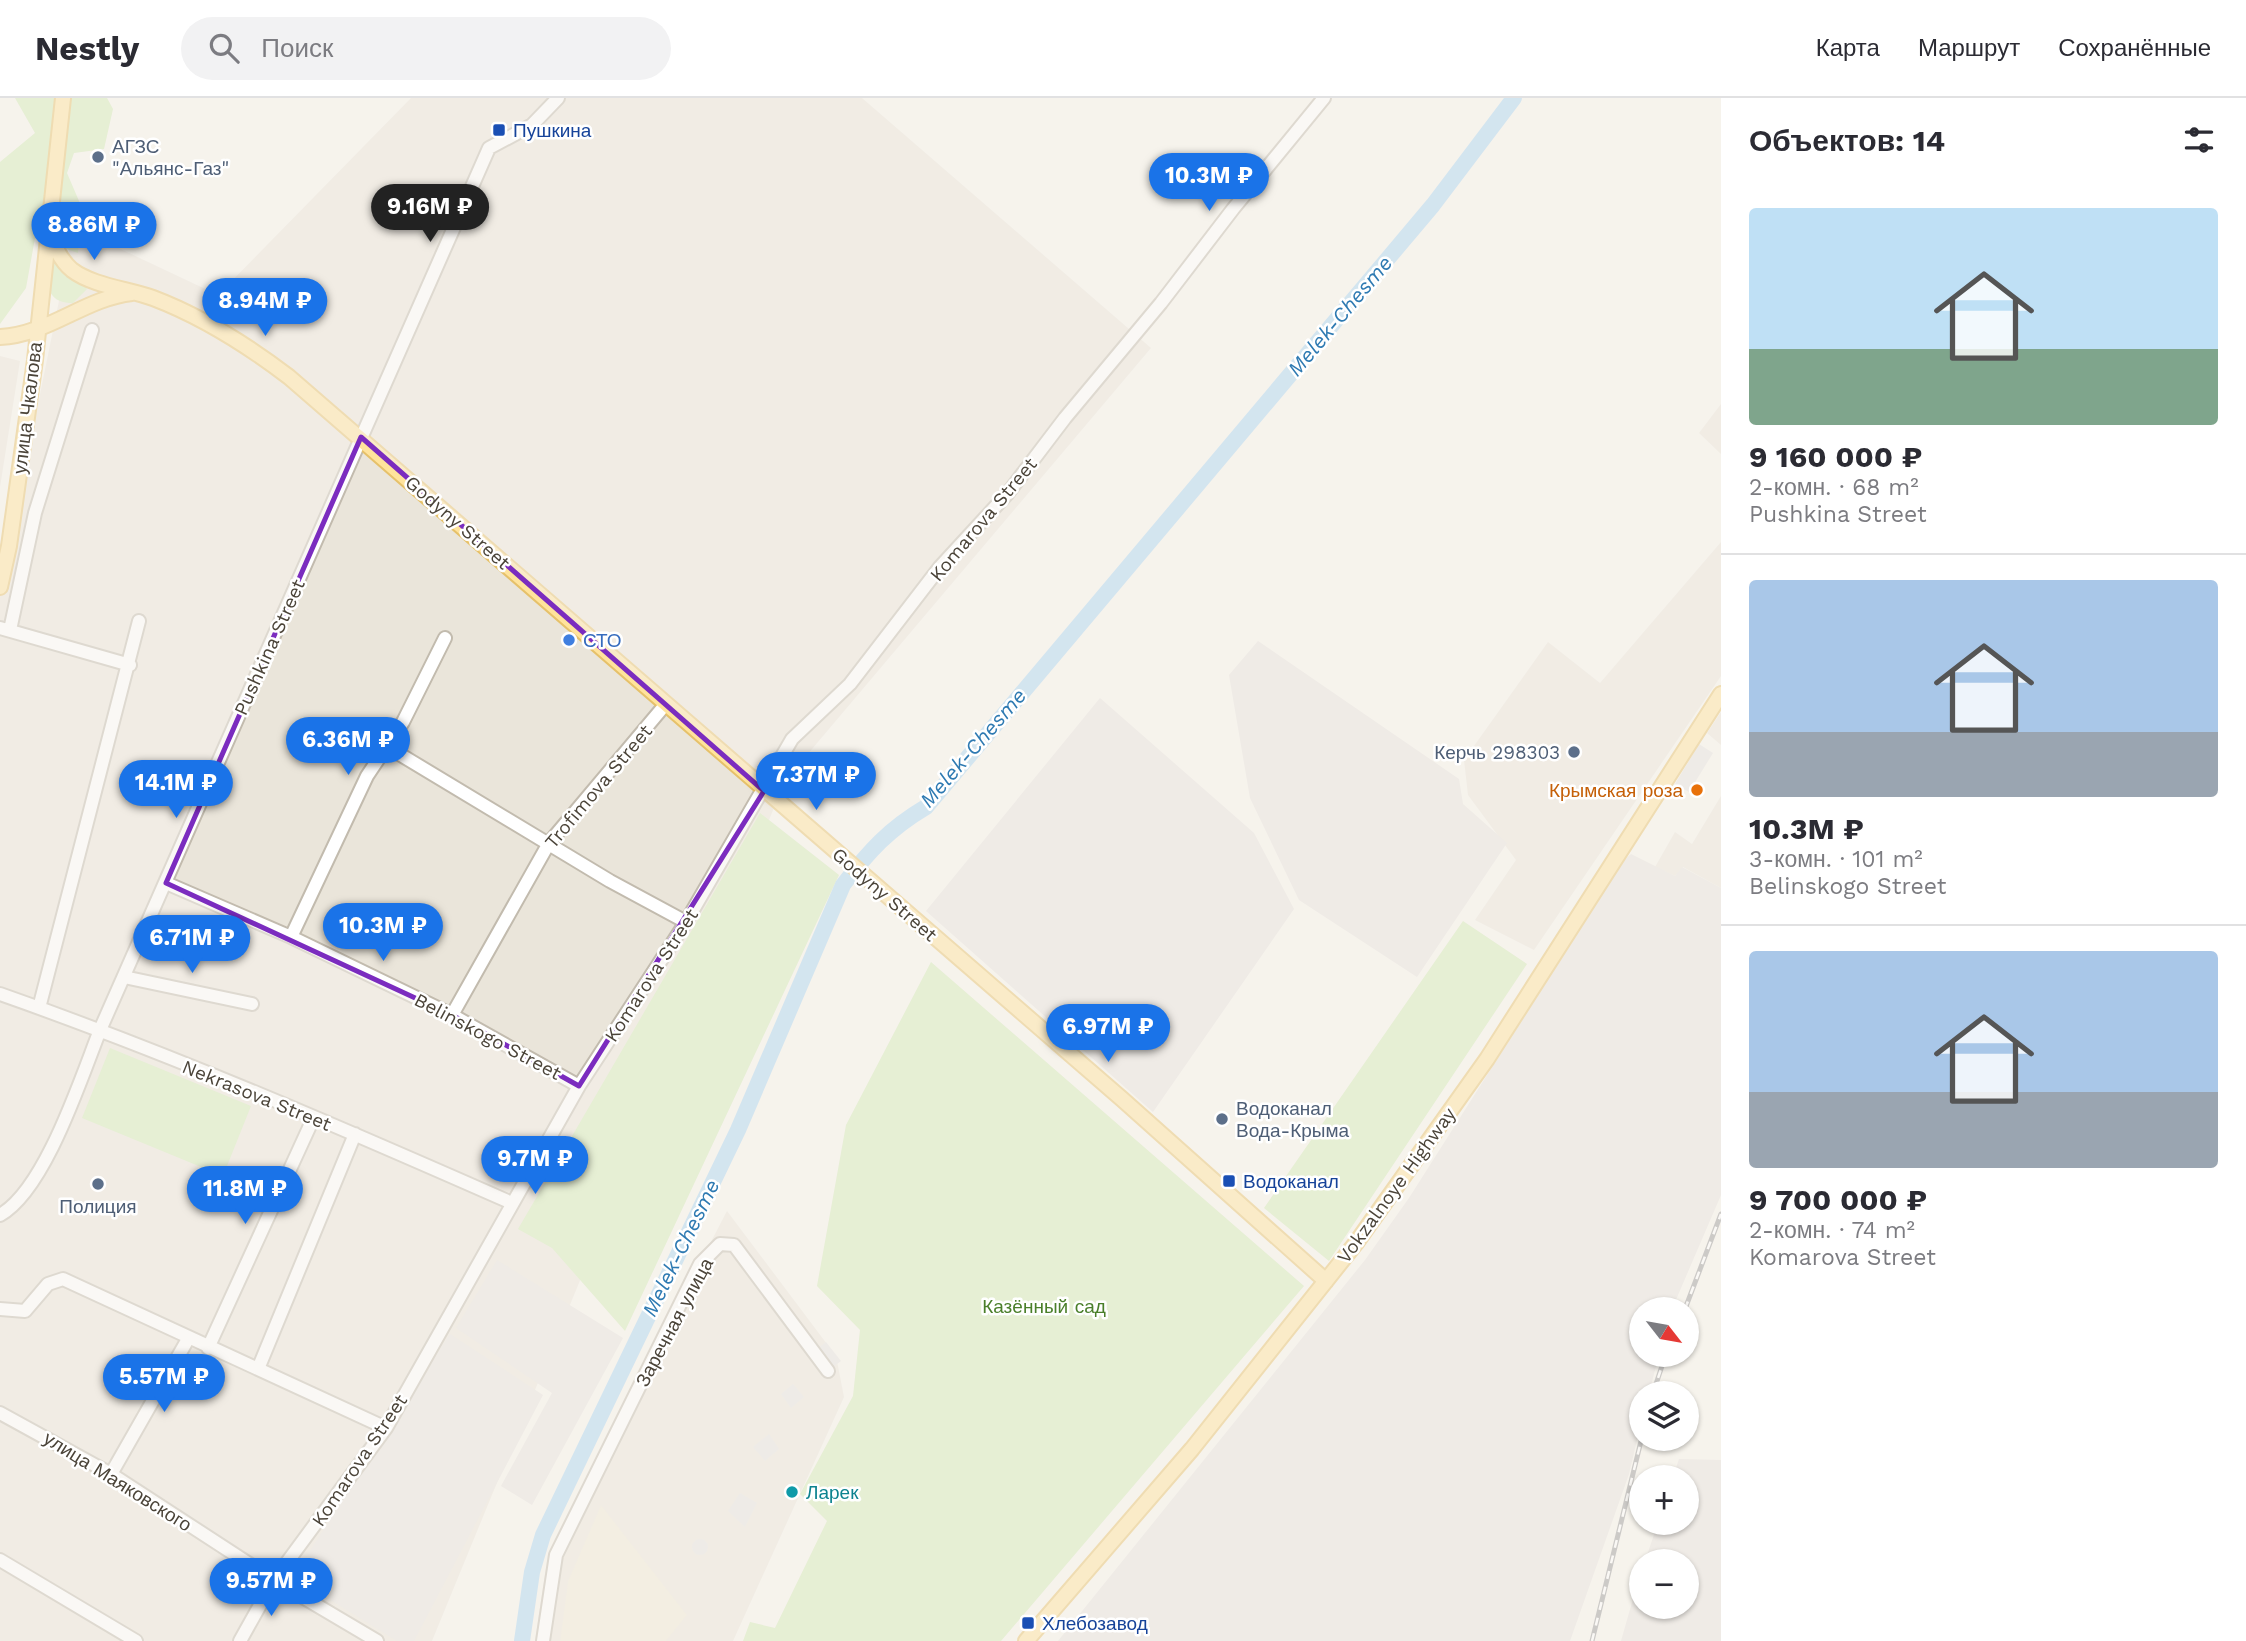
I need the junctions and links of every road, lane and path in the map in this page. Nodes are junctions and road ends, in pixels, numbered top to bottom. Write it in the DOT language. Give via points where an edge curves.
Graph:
graph roads {
  1 [pos="60,98"];
  2 [pos="558,98"];
  3 [pos="1324,98"];
  4 [pos="46,228"];
  5 [pos="137,293"];
  6 [pos="92,330"];
  7 [pos="34,331"];
  8 [pos="0,337"];
  9 [pos="361,437"];
  10 [pos="4,545"];
  11 [pos="0,562"];
  12 [pos="0,587"];
  13 [pos="139,621"];
  14 [pos="5,629"];
  15 [pos="445,638"];
  16 [pos="130,665"];
  17 [pos="1721,694"];
  18 [pos="666,705"];
  19 [pos="386,746"];
  20 [pos="764,791"];
  21 [pos="549,843"];
  22 [pos="166,883"];
  23 [pos="686,922"];
  24 [pos="291,937"];
  25 [pos="124,977"];
  26 [pos="0,994"];
  27 [pos="252,1004"];
  28 [pos="39,1008"];
  29 [pos="452,1015"];
  30 [pos="100,1030"];
  31 [pos="579,1086"];
  32 [pos="313,1119"];
  33 [pos="355,1133"];
  34 [pos="512,1203"];
  35 [pos="0,1214"];
  36 [pos="1326,1281"];
  37 [pos="0,1309"];
  38 [pos="188,1339"];
  39 [pos="208,1348"];
  40 [pos="258,1369"];
  41 [pos="828,1371"];
  42 [pos="0,1413"];
  43 [pos="386,1428"];
  44 [pos="111,1474"];
  45 [pos="0,1560"];
  46 [pos="274,1580"];
  47 [pos="136,1641"];
  48 [pos="240,1641"];
  49 [pos="376,1641"];
  50 [pos="542,1641"];
  51 [pos="1026,1641"];
  1 -- 4 [label="main road, улица Чкалова"];
  2 -- 9 [label="street, Pushkina Street" via="532,125 489,148"];
  3 -- 20 [label="street, Komarova Street" via="1008,493 940,567 850,684 792,739"];
  4 -- 5 [label="main road, Godyny Street" via="59,255 76,272"];
  4 -- 7 [label="main road, улица Чкалова"];
  5 -- 7 [label="main road" via="104,299"];
  5 -- 9 [label="main road, Godyny Street" via="177,308 245,345"];
  6 -- 14 [label="street" via="35,513"];
  7 -- 8 [label="main road"];
  7 -- 10 [label="main road, улица Чкалова"];
  9 -- 18 [label="main road, Godyny Street"];
  9 -- 22 [label="street, Pushkina Street"];
  10 -- 11 [label="main road, улица Чкалова"];
  10 -- 12 [label="main road, улица Чкалова"];
  13 -- 16 [label="street"];
  14 -- 16 [label="street"];
  15 -- 19 [label="street"];
  16 -- 28 [label="street"];
  17 -- 36 [label="main road, Vokzalnoye Highway" via="1487,1059"];
  18 -- 20 [label="main road, Godyny Street"];
  18 -- 21 [label="street, Trofimova Street"];
  19 -- 21 [label="street"];
  19 -- 24 [label="street" via="367,776"];
  20 -- 23 [label="street, Komarova Street"];
  20 -- 36 [label="main road, Godyny Street"];
  21 -- 23 [label="street"];
  21 -- 29 [label="street, Trofimova Street"];
  22 -- 24 [label="street, Belinskogo Street"];
  22 -- 25 [label="street, Pushkina Street"];
  23 -- 31 [label="street, Komarova Street"];
  24 -- 29 [label="street, Belinskogo Street"];
  25 -- 27 [label="street"];
  25 -- 30 [label="street, Pushkina Street"];
  26 -- 28 [label="street, Nekrasova Street"];
  28 -- 30 [label="street, Nekrasova Street"];
  29 -- 31 [label="street, Belinskogo Street"];
  30 -- 32 [label="street, Nekrasova Street"];
  30 -- 35 [label="street, Pushkina Street" via="68,1111 34,1178 21,1198"];
  31 -- 34 [label="street, Komarova Street"];
  32 -- 33 [label="street, Nekrasova Street"];
  32 -- 39 [label="street"];
  33 -- 34 [label="street, Nekrasova Street"];
  33 -- 40 [label="street"];
  34 -- 43 [label="street, Komarova Street"];
  36 -- 51 [label="main road, Vokzalnoye Highway" via="1192,1449"];
  37 -- 38 [label="street" via="25,1311 48,1284 63,1279"];
  38 -- 39 [label="street"];
  38 -- 44 [label="street"];
  39 -- 40 [label="street"];
  40 -- 43 [label="street"];
  41 -- 50 [label="street, Заречная улица" via="734,1245 720,1244 709,1253 556,1555"];
  42 -- 44 [label="street, улица Маяковского"];
  43 -- 46 [label="street, Komarova Street"];
  44 -- 46 [label="street, улица Маяковского"];
  45 -- 47 [label="street"];
  46 -- 48 [label="street, Komarova Street"];
  46 -- 49 [label="street, улица Маяковского"];
}
